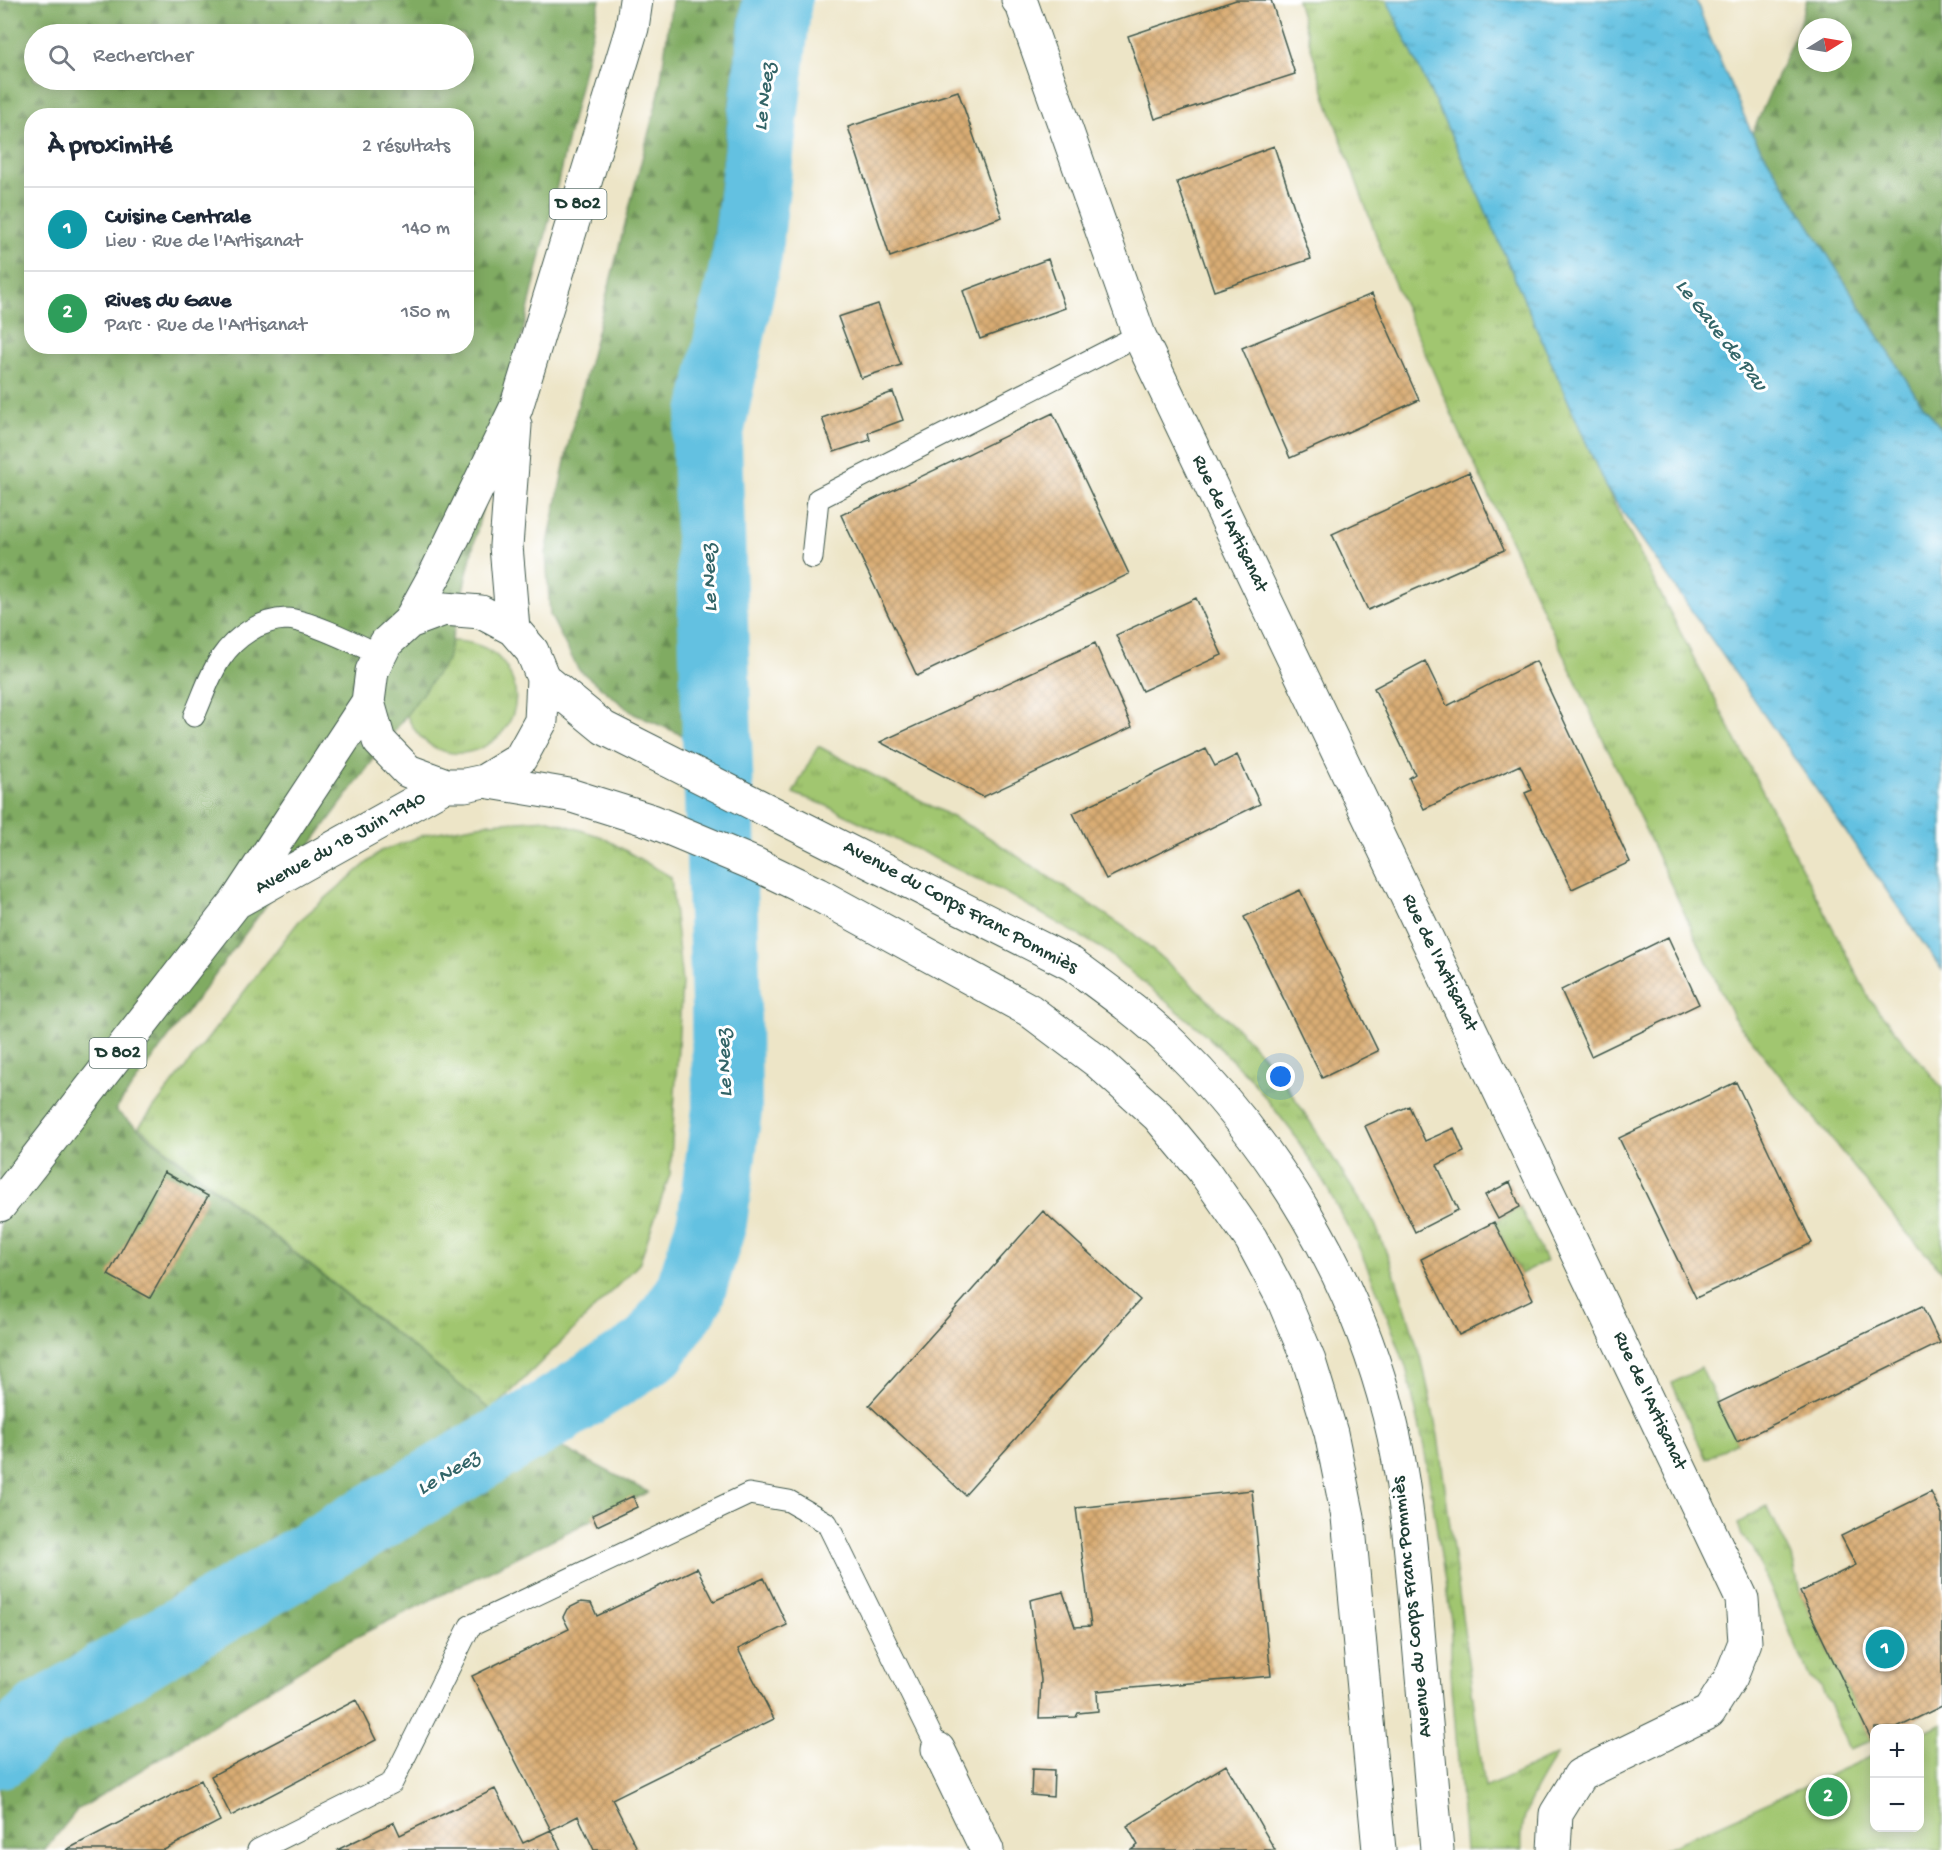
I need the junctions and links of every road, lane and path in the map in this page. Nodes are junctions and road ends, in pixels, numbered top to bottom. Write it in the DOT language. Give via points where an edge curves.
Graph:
graph roads {
  1 [pos="636,0"];
  2 [pos="1018,0"];
  3 [pos="1138,335"];
  4 [pos="516,408"];
  5 [pos="812,558"];
  6 [pos="409,622"];
  7 [pos="513,629"];
  8 [pos="380,655"];
  9 [pos="543,678"];
  10 [pos="368,702"];
  11 [pos="194,716"];
  12 [pos="484,781"];
  13 [pos="446,785"];
  14 [pos="236,902"];
  15 [pos="0,1205"];
  16 [pos="938,1749"];
  17 [pos="258,1850"];
  18 [pos="987,1850"];
  19 [pos="1379,1850"];
  20 [pos="1437,1850"];
  21 [pos="1554,1850"];
  1 -- 4 [label="main road, D 802" via="632,28"];
  2 -- 3 [label="main road, Rue de l'Artisanat"];
  3 -- 5 [label="lane" via="818,499"];
  3 -- 21 [label="main road, Rue de l'Artisanat" via="1742,1599 1745,1642 1731,1677 1709,1712 1580,1775 1556,1814"];
  4 -- 6 [label="main road, D 802"];
  4 -- 7 [label="main road, D 802" via="506,546"];
  6 -- 7 [label="main road" via="444,609 481,612"];
  6 -- 8 [label="main road" via="386,643"];
  7 -- 9 [label="main road" via="532,651"];
  8 -- 10 [label="main road" via="372,671"];
  8 -- 11 [label="lane" via="326,631 286,619 257,626 236,639 220,658"];
  9 -- 12 [label="main road" via="541,721 520,759"];
  9 -- 20 [label="main road, Avenue du Corps Franc Pommiès" via="604,728 1072,964 1172,1044 1208,1080 1249,1131 1314,1229 1343,1284 1367,1341 1389,1416 1407,1507"];
  10 -- 13 [label="main road" via="379,741 408,771"];
  10 -- 14 [label="main road, D 802"];
  12 -- 13 [label="main road"];
  12 -- 19 [label="main road" via="569,795 652,821 817,894 1029,1010 1098,1062 1158,1116 1203,1170 1251,1239 1309,1361 1331,1433 1348,1517"];
  13 -- 14 [label="main road, Avenue du 18 Juin 1940 / D 802"];
  14 -- 15 [label="main road, D 802"];
  16 -- 17 [label="lane" via="827,1522 789,1501 749,1494 470,1626 392,1783"];
  16 -- 18 [label="main road"];
}
